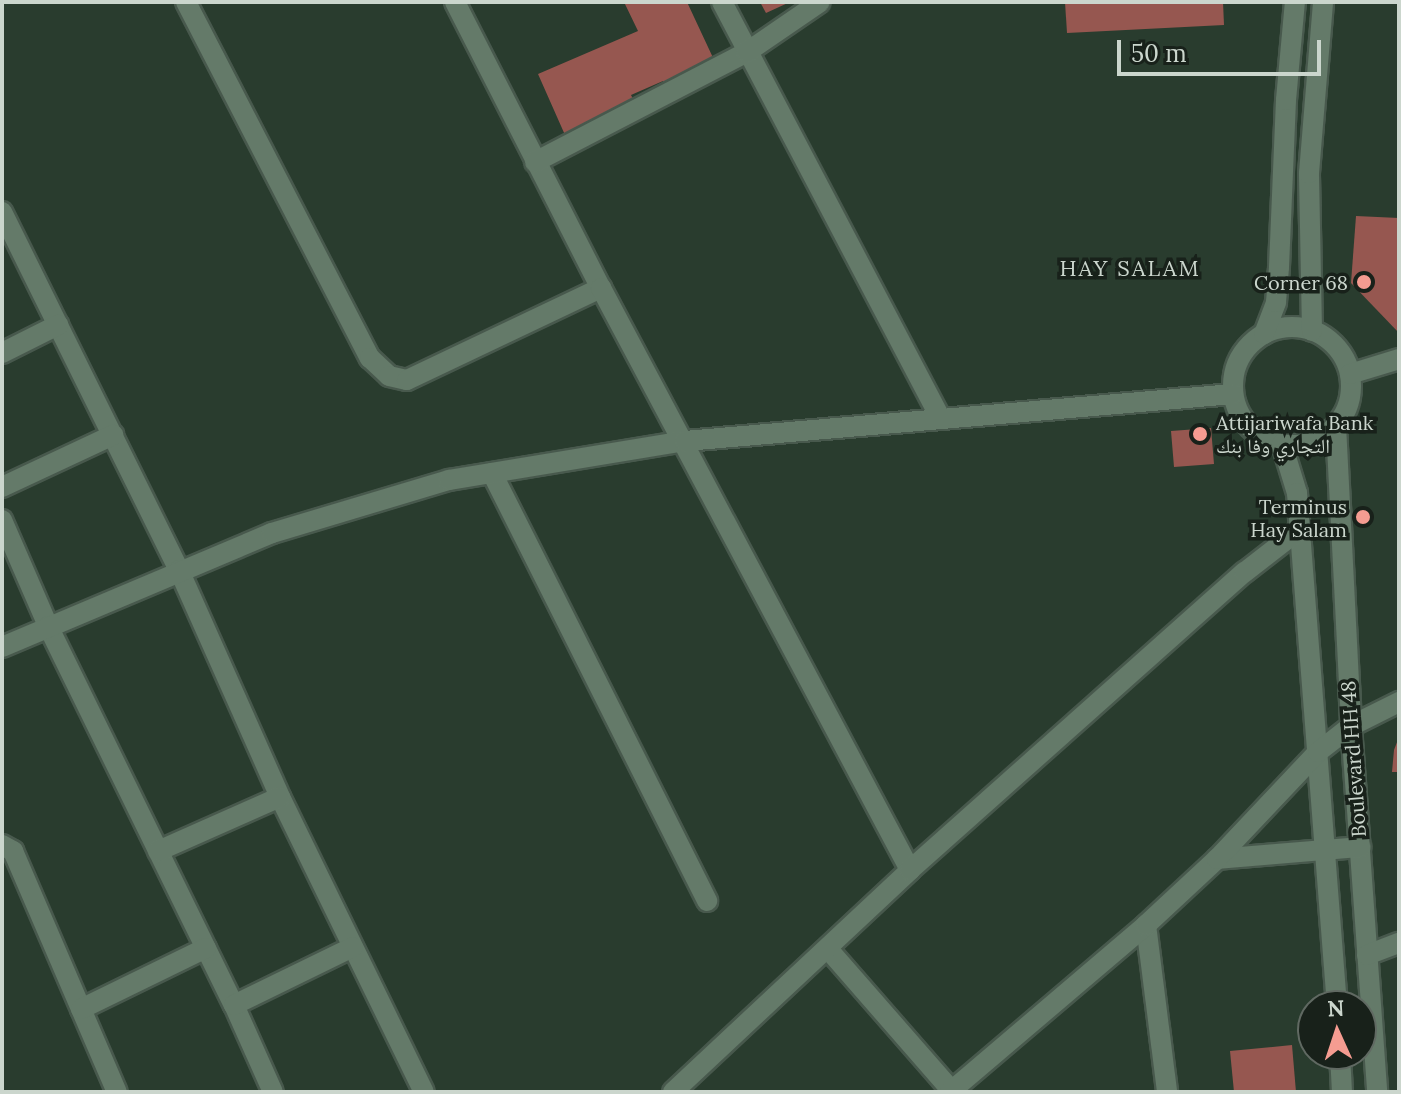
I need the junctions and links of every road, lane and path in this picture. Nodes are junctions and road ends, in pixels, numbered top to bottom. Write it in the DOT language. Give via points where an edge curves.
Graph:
graph roads {
  1 [pos="186,2"];
  2 [pos="455,2"];
  3 [pos="722,2"];
  4 [pos="820,2"];
  5 [pos="1295,2"];
  6 [pos="1323,2"];
  7 [pos="747,52"];
  8 [pos="535,162"];
  9 [pos="2,212"];
  10 [pos="601,288"];
  11 [pos="58,325"];
  12 [pos="1312,331"];
  13 [pos="1264,334"];
  14 [pos="2,353"];
  15 [pos="1399,359"];
  16 [pos="1350,374"];
  17 [pos="1233,394"];
  18 [pos="940,417"];
  19 [pos="1336,426"];
  20 [pos="113,435"];
  21 [pos="685,441"];
  22 [pos="1282,444"];
  23 [pos="492,473"];
  24 [pos="2,487"];
  25 [pos="2,520"];
  26 [pos="1299,530"];
  27 [pos="179,570"];
  28 [pos="48,626"];
  29 [pos="2,647"];
  30 [pos="1399,702"];
  31 [pos="1351,726"];
  32 [pos="1318,752"];
  33 [pos="280,797"];
  34 [pos="2,845"];
  35 [pos="1360,847"];
  36 [pos="158,851"];
  37 [pos="1327,851"];
  38 [pos="1217,859"];
  39 [pos="910,870"];
  40 [pos="707,901"];
  41 [pos="1146,925"];
  42 [pos="1399,943"];
  43 [pos="353,947"];
  44 [pos="206,948"];
  45 [pos="828,949"];
  46 [pos="1367,955"];
  47 [pos="1336,990"];
  48 [pos="234,1005"];
  49 [pos="81,1009"];
  50 [pos="1341,1070"];
  51 [pos="951,1091"];
  52 [pos="117,1092"];
  53 [pos="273,1092"];
  54 [pos="424,1092"];
  55 [pos="673,1092"];
  56 [pos="1167,1092"];
  57 [pos="1342,1092"];
  58 [pos="1377,1092"];
  1 -- 10 [label="street" via="370,358 389,376 407,380"];
  2 -- 8 [label="street"];
  3 -- 7 [label="street"];
  4 -- 7 [label="street"];
  5 -- 13 [label="street" via="1276,302"];
  6 -- 12 [label="street" via="1309,173"];
  7 -- 8 [label="street"];
  7 -- 18 [label="street"];
  8 -- 10 [label="street"];
  9 -- 11 [label="street"];
  10 -- 21 [label="street"];
  11 -- 14 [label="street"];
  11 -- 20 [label="street"];
  12 -- 13 [label="street" via="1288,327"];
  12 -- 16 [label="street" via="1337,347"];
  13 -- 17 [label="street" via="1239,359"];
  15 -- 16 [label="street"];
  16 -- 19 [label="street" via="1349,401"];
  17 -- 18 [label="street"];
  17 -- 22 [label="street" via="1250,428"];
  18 -- 21 [label="street"];
  19 -- 22 [label="street" via="1311,442"];
  19 -- 31 [label="street, Boulevard HH 48"];
  20 -- 24 [label="street"];
  20 -- 27 [label="street"];
  21 -- 23 [label="street"];
  21 -- 39 [label="street"];
  22 -- 26 [label="street, Boulevard HH 48" via="1297,493"];
  23 -- 27 [label="street" via="373,501"];
  23 -- 40 [label="street"];
  25 -- 28 [label="street"];
  26 -- 32 [label="street, Boulevard HH 48"];
  26 -- 39 [label="street"];
  27 -- 28 [label="street"];
  27 -- 33 [label="street"];
  28 -- 29 [label="street"];
  28 -- 36 [label="street"];
  30 -- 31 [label="street"];
  31 -- 32 [label="street"];
  31 -- 35 [label="street, Boulevard HH 48"];
  32 -- 37 [label="street, Boulevard HH 48"];
  32 -- 38 [label="street"];
  33 -- 36 [label="street"];
  33 -- 43 [label="street"];
  34 -- 49 [label="street" via="13,851"];
  35 -- 37 [label="street"];
  35 -- 46 [label="street, Boulevard HH 48"];
  36 -- 44 [label="street"];
  37 -- 38 [label="street"];
  37 -- 47 [label="street, Boulevard HH 48"];
  38 -- 41 [label="street"];
  39 -- 45 [label="street"];
  41 -- 51 [label="street"];
  41 -- 56 [label="street"];
  42 -- 46 [label="street"];
  43 -- 48 [label="street"];
  43 -- 54 [label="street"];
  44 -- 48 [label="street"];
  44 -- 49 [label="street"];
  45 -- 51 [label="street"];
  45 -- 55 [label="street"];
  46 -- 58 [label="street, Boulevard HH 48"];
  48 -- 53 [label="street"];
  49 -- 52 [label="street"];
  50 -- 57 [label="street"];
}
